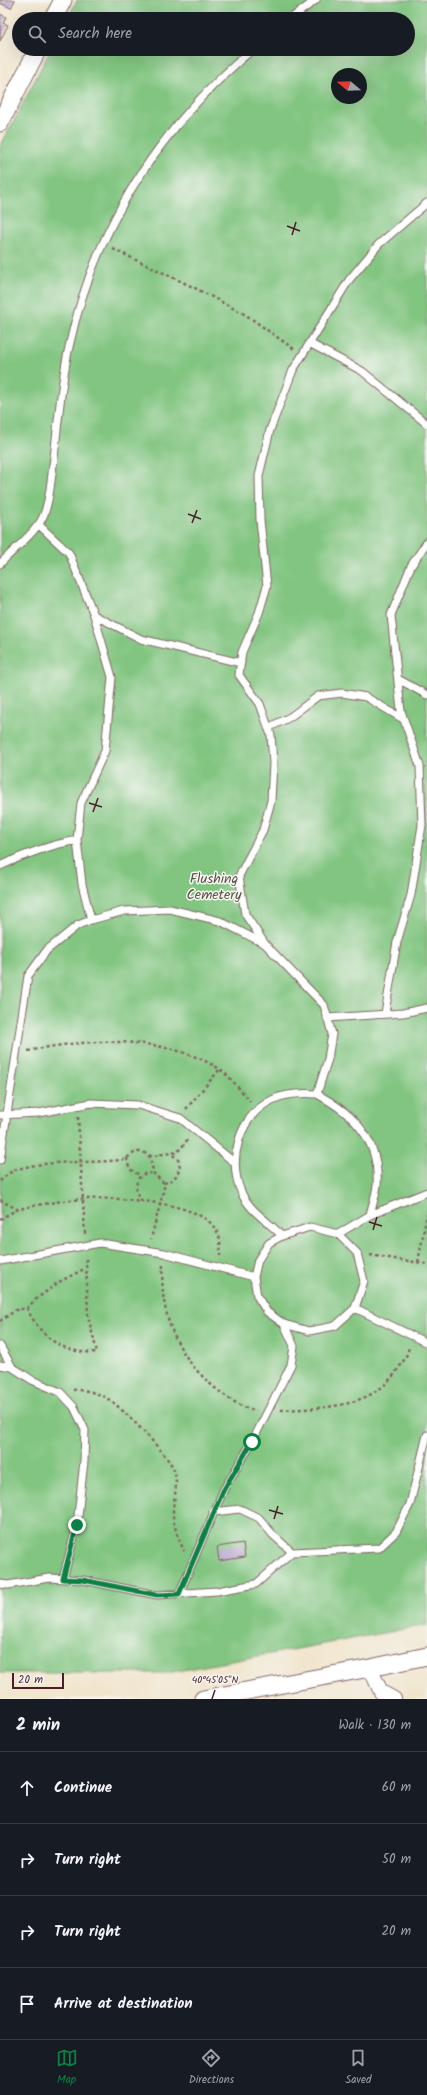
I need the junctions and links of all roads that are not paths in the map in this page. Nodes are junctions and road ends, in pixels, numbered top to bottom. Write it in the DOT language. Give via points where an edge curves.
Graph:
graph roads {
  1 [pos="63,0"];
  2 [pos="316,0"];
  3 [pos="57,12"];
  4 [pos="300,12"];
  5 [pos="34,56"];
  6 [pos="245,56"];
  7 [pos="0,124"];
  8 [pos="427,203"];
  9 [pos="310,343"];
  10 [pos="427,424"];
  11 [pos="39,525"];
  12 [pos="427,542"];
  13 [pos="0,564"];
  14 [pos="94,615"];
  15 [pos="241,663"];
  16 [pos="398,679"];
  17 [pos="427,695"];
  18 [pos="403,719"];
  19 [pos="268,728"];
  20 [pos="77,840"];
  21 [pos="0,866"];
  22 [pos="91,920"];
  23 [pos="265,944"];
  24 [pos="427,1008"];
  25 [pos="385,1014"];
  26 [pos="327,1018"];
  27 [pos="317,1094"];
  28 [pos="3,1115"];
  29 [pos="0,1160"];
  30 [pos="235,1163"];
  31 [pos="427,1192"];
  32 [pos="370,1215"];
  33 [pos="338,1234"];
  34 [pos="282,1236"];
  35 [pos="0,1260"];
  36 [pos="254,1277"];
  37 [pos="355,1308"];
  38 [pos="284,1324"];
  39 [pos="427,1343"];
  40 [pos="0,1346"];
  41 [pos="0,1365"];
  42 [pos="12,1367"];
  43 [pos="427,1435"];
  44 [pos="213,1512"];
  45 [pos="292,1552"];
  46 [pos="63,1579"];
  47 [pos="0,1584"];
  48 [pos="179,1594"];
  49 [pos="427,1656"];
  50 [pos="370,1668"];
  51 [pos="202,1699"];
  52 [pos="394,1699"];
  1 -- 3 [label="street"];
  2 -- 4 [label="lane"];
  5 -- 7 [label="street"];
  6 -- 11 [label="lane" via="195,102 158,146 119,210 86,283 69,348 50,493"];
  8 -- 9 [label="lane" via="379,244 349,280"];
  9 -- 10 [label="lane" via="362,371"];
  9 -- 15 [label="lane" via="293,370 270,430 260,476 260,520 268,586 242,652"];
  11 -- 13 [label="lane"];
  11 -- 14 [label="lane" via="69,553"];
  12 -- 16 [label="lane" via="411,566 391,615"];
  14 -- 15 [label="lane" via="141,639"];
  14 -- 20 [label="lane" via="112,677 110,716 105,751 81,803"];
  15 -- 19 [label="lane" via="239,675 260,704"];
  16 -- 17 [label="lane"];
  16 -- 18 [label="lane"];
  18 -- 19 [label="lane" via="366,697 342,693 318,696 290,717"];
  18 -- 25 [label="lane" via="420,766 422,825 410,895 397,942"];
  19 -- 23 [label="lane" via="273,763 271,802 263,830 240,876 244,914"];
  20 -- 21 [label="lane" via="54,844"];
  20 -- 22 [label="lane" via="82,884"];
  22 -- 23 [label="lane" via="124,911 170,909 220,921"];
  22 -- 28 [label="lane" via="78,925 46,950 28,976"];
  23 -- 26 [label="lane" via="324,1005"];
  24 -- 25 [label="lane"];
  25 -- 26 [label="lane"];
  26 -- 27 [label="lane" via="332,1034 328,1059"];
  27 -- 30 [label="lane" via="298,1093 272,1100 258,1111 244,1128 237,1146"];
  27 -- 32 [label="lane" via="337,1104 358,1122 374,1150 377,1185"];
  28 -- 29 [label="lane"];
  28 -- 30 [label="lane" via="39,1113 91,1103 138,1105 180,1118"];
  30 -- 34 [label="lane" via="242,1194 253,1210"];
  31 -- 32 [label="lane"];
  32 -- 33 [label="lane"];
  33 -- 34 [label="lane" via="310,1227"];
  33 -- 37 [label="lane" via="357,1253 364,1281"];
  34 -- 36 [label="lane" via="269,1243 258,1260"];
  35 -- 36 [label="lane" via="100,1243 164,1253"];
  36 -- 38 [label="lane" via="257,1296 267,1312"];
  37 -- 38 [label="lane" via="335,1326 309,1331"];
  37 -- 39 [label="lane"];
  38 -- 44 [label="lane" via="294,1346 291,1365"];
  40 -- 42 [label="lane"];
  41 -- 42 [label="lane"];
  42 -- 46 [label="lane" via="32,1380 60,1392 74,1407 84,1430 84,1461 77,1525"];
  43 -- 45 [label="lane" via="410,1504 396,1532 379,1548"];
  44 -- 45 [label="lane" via="240,1509 259,1518"];
  44 -- 48 [label="lane"];
  45 -- 48 [label="lane" via="256,1584"];
  46 -- 47 [label="lane" via="49,1578"];
  46 -- 48 [label="lane" via="83,1580 157,1595"];
  49 -- 50 [label="street"];
  50 -- 51 [label="street"];
  50 -- 52 [label="street" via="381,1692"];
}
